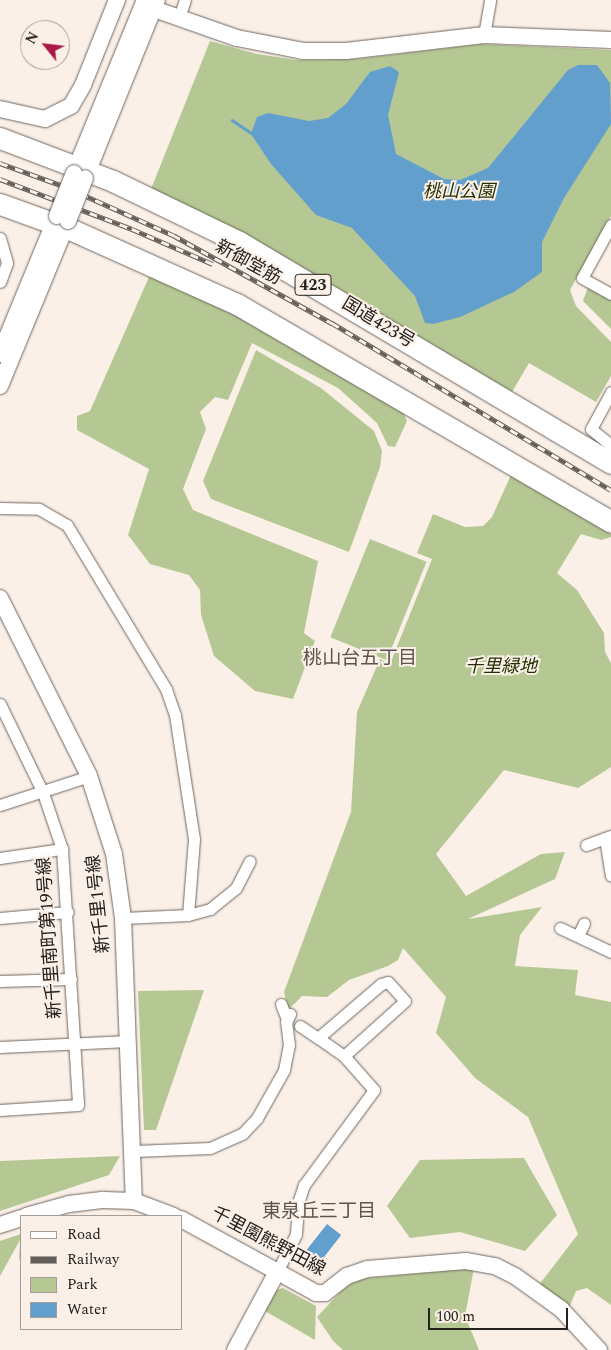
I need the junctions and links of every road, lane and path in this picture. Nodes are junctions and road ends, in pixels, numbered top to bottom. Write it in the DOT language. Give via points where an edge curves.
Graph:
graph roads {
  1 [pos="117,0"];
  2 [pos="185,0"];
  3 [pos="490,0"];
  4 [pos="147,3"];
  5 [pos="180,18"];
  6 [pos="484,35"];
  7 [pos="611,40"];
  8 [pos="0,109"];
  9 [pos="0,138"];
  10 [pos="0,152"];
  11 [pos="81,172"];
  12 [pos="0,190"];
  13 [pos="0,204"];
  14 [pos="61,222"];
  15 [pos="610,229"];
  16 [pos="0,238"];
  17 [pos="0,282"];
  18 [pos="611,294"];
  19 [pos="2,362"];
  20 [pos="0,386"];
  21 [pos="611,392"];
  22 [pos="611,445"];
  23 [pos="489,449"];
  24 [pos="607,470"];
  25 [pos="586,492"];
  26 [pos="611,507"];
  27 [pos="0,508"];
  28 [pos="611,522"];
  29 [pos="0,598"];
  30 [pos="0,704"];
  31 [pos="89,776"];
  32 [pos="43,793"];
  33 [pos="0,805"];
  34 [pos="608,837"];
  35 [pos="586,845"];
  36 [pos="62,849"];
  37 [pos="0,858"];
  38 [pos="250,861"];
  39 [pos="611,876"];
  40 [pos="68,912"];
  41 [pos="188,915"];
  42 [pos="0,918"];
  43 [pos="123,918"];
  44 [pos="584,923"];
  45 [pos="560,928"];
  46 [pos="578,936"];
  47 [pos="610,948"];
  48 [pos="71,978"];
  49 [pos="0,981"];
  50 [pos="281,1004"];
  51 [pos="291,1019"];
  52 [pos="318,1038"];
  53 [pos="129,1041"];
  54 [pos="74,1042"];
  55 [pos="0,1047"];
  56 [pos="344,1056"];
  57 [pos="0,1110"];
  58 [pos="134,1151"];
  59 [pos="134,1201"];
  60 [pos="30,1215"];
  61 [pos="171,1215"];
  62 [pos="20,1218"];
  63 [pos="182,1220"];
  64 [pos="0,1225"];
  65 [pos="277,1272"];
  66 [pos="235,1350"];
  67 [pos="599,1350"];
  1 -- 8 [label="street" via="71,106 45,119"];
  2 -- 5 [label="street"];
  3 -- 6 [label="street"];
  4 -- 5 [label="street"];
  4 -- 11 [label="street"];
  5 -- 6 [label="street" via="265,46 303,51 346,51"];
  6 -- 7 [label="street"];
  9 -- 11 [label="highway, 国道423号 / 423"];
  10 -- 24 [label="highway, 新御堂筋 / 423" via="122,200 216,245"];
  11 -- 14 [label="street, bridge"];
  11 -- 24 [label="highway, 国道423号 / 423" via="239,242 513,404"];
  12 -- 25 [label="highway, 新御堂筋 / 423" via="136,243 255,299"];
  13 -- 14 [label="highway"];
  14 -- 19 [label="street"];
  14 -- 23 [label="highway" via="237,304"];
  15 -- 18 [label="street" via="582,278"];
  16 -- 17 [label="street" via="7,263"];
  19 -- 20 [label="street"];
  21 -- 22 [label="street" via="592,429"];
  23 -- 25 [label="highway"];
  23 -- 28 [label="highway"];
  25 -- 26 [label="highway, 新御堂筋 / 423"];
  27 -- 41 [label="street" via="39,509 67,525 166,689 175,715 194,839"];
  29 -- 31 [label="street, 新千里1号線"];
  30 -- 32 [label="street, 新千里南町第19号線"];
  31 -- 32 [label="street"];
  31 -- 43 [label="street, 新千里1号線" via="110,838"];
  32 -- 33 [label="street"];
  32 -- 36 [label="street, 新千里南町第19号線"];
  34 -- 35 [label="street"];
  34 -- 39 [label="street"];
  36 -- 37 [label="street"];
  36 -- 40 [label="street, 新千里南町第19号線"];
  38 -- 41 [label="street" via="240,882 227,898 210,910"];
  40 -- 42 [label="street"];
  40 -- 48 [label="street, 新千里南町第19号線"];
  41 -- 43 [label="street"];
  43 -- 53 [label="street, 新千里1号線"];
  44 -- 46 [label="street"];
  45 -- 46 [label="street"];
  46 -- 47 [label="street"];
  48 -- 49 [label="street"];
  48 -- 54 [label="street, 新千里南町第19号線"];
  50 -- 51 [label="street"];
  51 -- 52 [label="street"];
  51 -- 58 [label="street" via="284,1070 257,1118 243,1133 210,1148"];
  52 -- 56 [label="street"];
  52 -- 56 [label="street" via="384,978 405,1002"];
  53 -- 54 [label="street"];
  53 -- 58 [label="street, 新千里1号線"];
  54 -- 55 [label="street"];
  54 -- 57 [label="street, 新千里南町第19号線" via="78,1106"];
  56 -- 65 [label="street" via="374,1090 304,1185 298,1202 296,1234"];
  58 -- 59 [label="street, 新千里1号線"];
  59 -- 60 [label="street" via="80,1202"];
  59 -- 61 [label="street"];
  62 -- 64 [label="street"];
  63 -- 65 [label="street, 千里園熊野田線"];
  65 -- 66 [label="street"];
  65 -- 67 [label="street, 千里園熊野田線" via="321,1293 352,1273 367,1269 466,1261 489,1264 510,1272 561,1309"];
}
